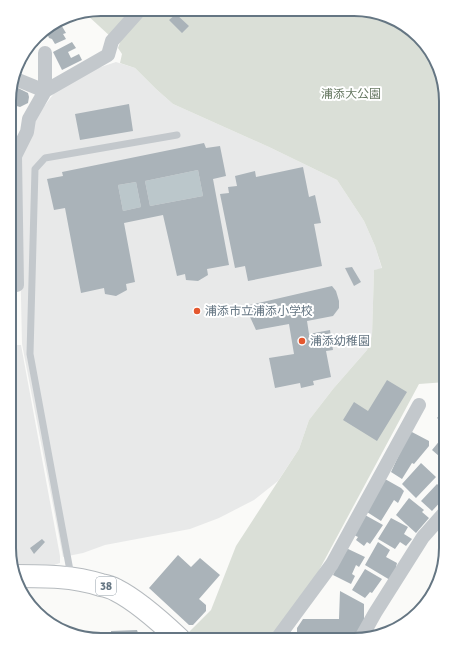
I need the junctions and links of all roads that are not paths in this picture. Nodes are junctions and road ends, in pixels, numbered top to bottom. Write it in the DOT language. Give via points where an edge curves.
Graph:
graph roads {
  1 [pos="134,16"];
  2 [pos="45,53"];
  3 [pos="19,80"];
  4 [pos="45,90"];
  5 [pos="177,136"];
  6 [pos="16,154"];
  7 [pos="16,220"];
  8 [pos="17,285"];
  9 [pos="419,405"];
  10 [pos="439,519"];
  11 [pos="20,576"];
  12 [pos="71,578"];
  13 [pos="364,632"];
  14 [pos="173,633"];
  15 [pos="281,633"];
  1 -- 4 [label="street" via="112,41 108,55"];
  2 -- 4 [label="street"];
  3 -- 4 [label="street"];
  4 -- 6 [label="street" via="29,119 27,132"];
  5 -- 12 [label="lane" via="44,158 35,169 30,354"];
  7 -- 8 [label="street"];
  9 -- 15 [label="street" via="332,564"];
  10 -- 13 [label="street" via="423,537"];
  11 -- 12 [label="main road, 38"];
  12 -- 14 [label="main road, 38" via="115,589 136,602"];
}
